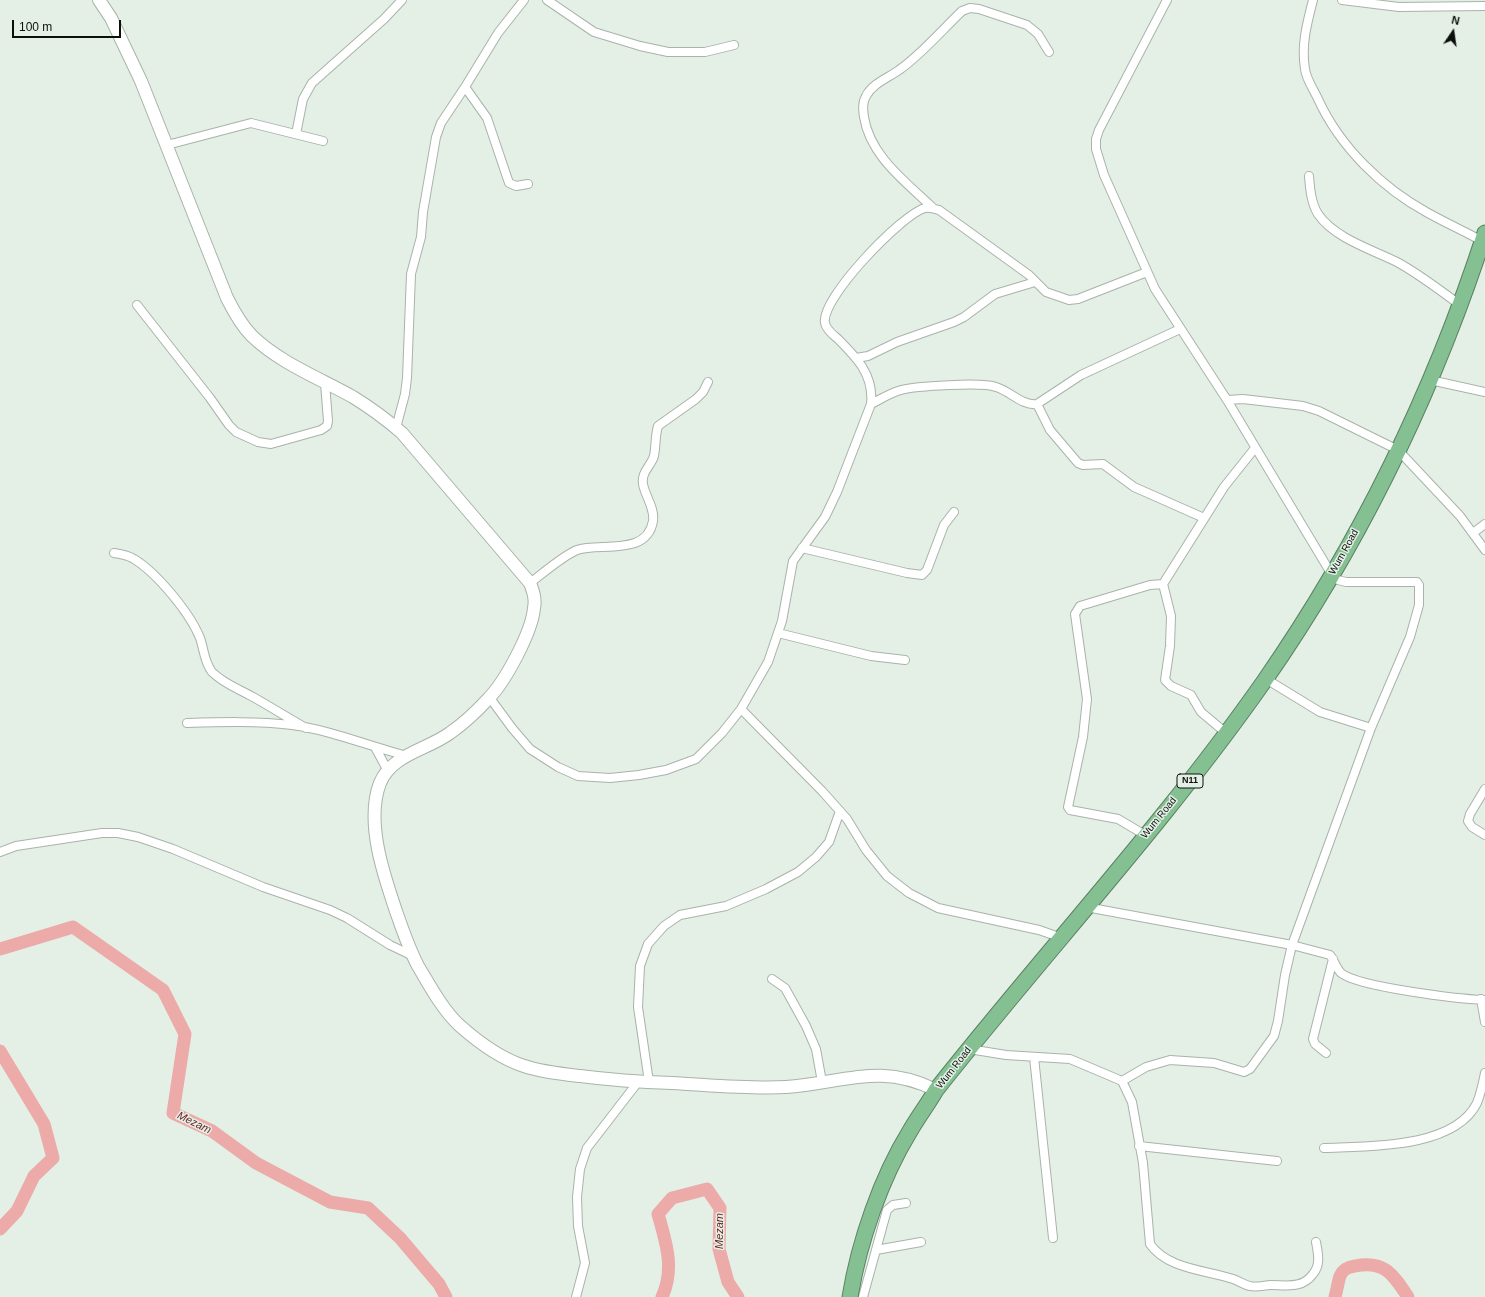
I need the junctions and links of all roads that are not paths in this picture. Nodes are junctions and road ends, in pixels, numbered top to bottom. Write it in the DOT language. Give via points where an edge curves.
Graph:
graph roads {
  1 [pos="99,0"];
  2 [pos="402,0"];
  3 [pos="524,0"];
  4 [pos="547,0"];
  5 [pos="1167,0"];
  6 [pos="1313,0"];
  7 [pos="1342,0"];
  8 [pos="1400,3"];
  9 [pos="1485,6"];
  10 [pos="734,45"];
  11 [pos="1049,52"];
  12 [pos="465,87"];
  13 [pos="296,134"];
  14 [pos="323,141"];
  15 [pos="167,145"];
  16 [pos="1309,176"];
  17 [pos="528,184"];
  18 [pos="933,208"];
  19 [pos="1484,237"];
  20 [pos="1147,272"];
  21 [pos="1035,282"];
  22 [pos="137,305"];
  23 [pos="1460,305"];
  24 [pos="1180,329"];
  25 [pos="859,362"];
  26 [pos="1430,380"];
  27 [pos="708,382"];
  28 [pos="325,383"];
  29 [pos="1485,392"];
  30 [pos="1227,400"];
  31 [pos="870,404"];
  32 [pos="1038,404"];
  33 [pos="396,428"];
  34 [pos="1255,448"];
  35 [pos="1398,450"];
  36 [pos="954,512"];
  37 [pos="1204,518"];
  38 [pos="1485,524"];
  39 [pos="1473,534"];
  40 [pos="802,548"];
  41 [pos="1485,550"];
  42 [pos="114,553"];
  43 [pos="1332,575"];
  44 [pos="530,583"];
  45 [pos="1163,584"];
  46 [pos="778,633"];
  47 [pos="905,660"];
  48 [pos="1266,679"];
  49 [pos="490,698"];
  50 [pos="741,709"];
  51 [pos="188,723"];
  52 [pos="306,728"];
  53 [pos="1372,728"];
  54 [pos="1226,734"];
  55 [pos="375,747"];
  56 [pos="407,756"];
  57 [pos="388,771"];
  58 [pos="1485,789"];
  59 [pos="840,811"];
  60 [pos="1146,834"];
  61 [pos="1485,836"];
  62 [pos="0,852"];
  63 [pos="1086,907"];
  64 [pos="1062,938"];
  65 [pos="1292,945"];
  66 [pos="412,956"];
  67 [pos="1333,959"];
  68 [pos="772,979"];
  69 [pos="1483,1000"];
  70 [pos="1485,1022"];
  71 [pos="969,1049"];
  72 [pos="1326,1053"];
  73 [pos="1034,1057"];
  74 [pos="1485,1073"];
  75 [pos="1122,1081"];
  76 [pos="644,1082"];
  77 [pos="822,1082"];
  78 [pos="936,1090"];
  79 [pos="1139,1146"];
  80 [pos="1324,1148"];
  81 [pos="1278,1161"];
  82 [pos="906,1203"];
  83 [pos="1053,1238"];
  84 [pos="921,1242"];
  85 [pos="1316,1242"];
  86 [pos="876,1250"];
  87 [pos="576,1297"];
  88 [pos="850,1297"];
  89 [pos="863,1297"];
  1 -- 15 [label="street" via="111,18"];
  2 -- 13 [label="street" via="312,83 303,99"];
  3 -- 12 [label="street" via="498,33"];
  4 -- 10 [label="street" via="594,32 640,46 668,52 705,52"];
  5 -- 20 [label="street" via="1096,139 1096,149 1104,175"];
  6 -- 19 [label="street" via="1306,31 1305,71 1324,111 1346,145 1383,182 1427,213"];
  7 -- 8 [label="street"];
  8 -- 9 [label="street"];
  11 -- 18 [label="street" via="1038,34 1027,25 994,13 970,8 962,11 900,70 878,83 867,94 864,115 874,145 887,163"];
  12 -- 17 [label="street" via="487,118 509,183 516,186"];
  12 -- 33 [label="street" via="441,123 436,137 421,237 411,274 407,378"];
  13 -- 14 [label="street"];
  13 -- 15 [label="street" via="251,123"];
  15 -- 28 [label="street" via="237,318 252,336 274,353"];
  16 -- 23 [label="street" via="1314,205 1327,224 1352,242 1416,273"];
  18 -- 21 [label="street" via="1029,275"];
  18 -- 25 [label="street" via="926,208 910,216 882,240 848,278 828,308 824,317 825,324"];
  19 -- 23 [label="highway, Wum Road / N11"];
  20 -- 21 [label="street" via="1078,299 1069,300 1046,292"];
  20 -- 24 [label="street"];
  21 -- 25 [label="street" via="995,294 960,320 897,342"];
  22 -- 28 [label="street" via="229,425 248,438 271,444 327,426"];
  23 -- 26 [label="highway, Wum Road / N11"];
  24 -- 30 [label="street"];
  24 -- 32 [label="street" via="1081,375"];
  25 -- 31 [label="street" via="869,380 872,394"];
  26 -- 29 [label="street"];
  26 -- 35 [label="highway, Wum Road / N11"];
  27 -- 44 [label="street" via="696,399 658,426 654,456 643,477 653,520 647,535 624,547 586,548 576,551"];
  28 -- 33 [label="street" via="381,415"];
  30 -- 34 [label="street"];
  30 -- 35 [label="street" via="1243,399 1303,406 1319,411"];
  31 -- 32 [label="street" via="903,389 968,385 995,386 1024,402"];
  31 -- 40 [label="street" via="837,492 825,517"];
  32 -- 37 [label="street" via="1050,430 1080,464 1103,464 1134,488"];
  33 -- 44 [label="street"];
  34 -- 37 [label="street" via="1224,487"];
  34 -- 43 [label="street"];
  35 -- 39 [label="street" via="1460,516"];
  35 -- 43 [label="highway, Wum Road / N11"];
  36 -- 40 [label="street" via="944,526 927,570 922,574 907,573"];
  37 -- 45 [label="street"];
  38 -- 39 [label="street"];
  39 -- 41 [label="street"];
  40 -- 46 [label="street" via="793,561"];
  42 -- 52 [label="street" via="133,558 144,566 178,601 191,618 208,665 219,678"];
  43 -- 48 [label="highway, Wum Road / N11"];
  43 -- 53 [label="street" via="1346,582 1412,581 1419,585 1419,606 1410,637"];
  44 -- 49 [label="street" via="534,609 525,638 511,667"];
  45 -- 54 [label="street" via="1171,616 1170,646 1164,680 1191,695 1201,712"];
  45 -- 60 [label="street" via="1080,606 1075,614 1087,699 1083,737 1068,807 1070,810 1118,819"];
  46 -- 47 [label="street" via="871,656"];
  46 -- 50 [label="street" via="768,662"];
  48 -- 53 [label="street" via="1320,712"];
  48 -- 54 [label="highway, Wum Road / N11"];
  49 -- 50 [label="street" via="530,749 578,776 610,778 666,770 696,759"];
  49 -- 56 [label="street" via="449,735"];
  50 -- 59 [label="street"];
  51 -- 52 [label="street" via="239,722"];
  52 -- 55 [label="street"];
  53 -- 65 [label="street"];
  54 -- 60 [label="highway, Wum Road / N11"];
  55 -- 56 [label="street"];
  55 -- 57 [label="street"];
  56 -- 57 [label="street"];
  57 -- 66 [label="street" via="380,783 375,833 384,876"];
  58 -- 61 [label="street" via="1468,821"];
  59 -- 64 [label="street" via="887,876 923,902 938,908 1039,930"];
  59 -- 76 [label="street" via="829,842 798,872 726,906 680,915 664,926 648,944 640,966 638,1007"];
  60 -- 63 [label="highway, Wum Road / N11"];
  62 -- 66 [label="street" via="16,846 102,833 138,837 330,910"];
  63 -- 64 [label="highway, Wum Road / N11"];
  63 -- 65 [label="street"];
  64 -- 71 [label="highway, Wum Road / N11"];
  65 -- 67 [label="street" via="1330,954"];
  65 -- 75 [label="street" via="1274,1036 1250,1069 1244,1072 1214,1063 1170,1060 1146,1067"];
  66 -- 76 [label="street" via="433,992 458,1024 508,1058 525,1066 562,1074"];
  67 -- 69 [label="street" via="1340,972 1364,982 1434,995"];
  67 -- 72 [label="street" via="1313,1039"];
  68 -- 77 [label="street" via="785,988 806,1026 816,1049"];
  69 -- 70 [label="street"];
  71 -- 73 [label="street"];
  71 -- 78 [label="highway, Wum Road / N11"];
  73 -- 75 [label="street" via="1070,1059"];
  73 -- 83 [label="street"];
  74 -- 80 [label="street" via="1476,1104 1465,1118 1429,1138 1404,1143"];
  75 -- 79 [label="street" via="1132,1102"];
  76 -- 77 [label="street" via="741,1088 787,1087"];
  76 -- 87 [label="street" via="587,1148 582,1159 577,1197 578,1226 585,1263"];
  77 -- 78 [label="street" via="880,1074 900,1076"];
  78 -- 88 [label="highway, Wum Road / N11" via="894,1161 866,1233"];
  79 -- 81 [label="street"];
  79 -- 85 [label="street" via="1143,1163 1150,1244 1156,1253 1165,1258 1250,1286 1296,1286 1314,1274 1319,1261"];
  82 -- 86 [label="street" via="893,1205 887,1210"];
  84 -- 86 [label="street"];
  86 -- 89 [label="street"];
}
